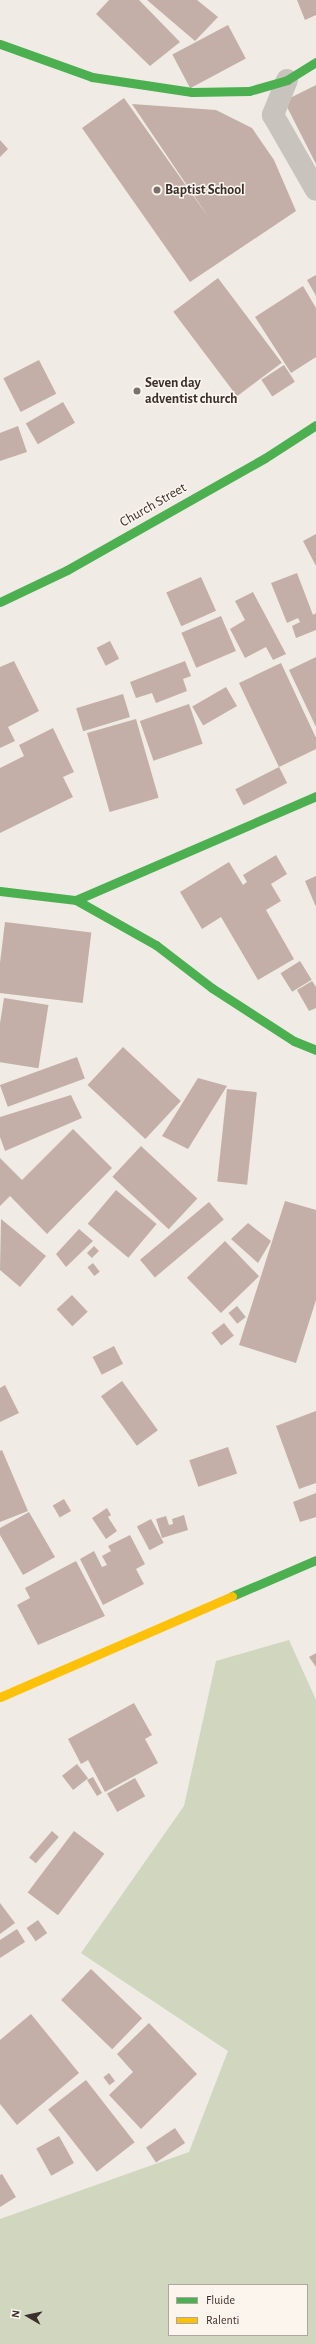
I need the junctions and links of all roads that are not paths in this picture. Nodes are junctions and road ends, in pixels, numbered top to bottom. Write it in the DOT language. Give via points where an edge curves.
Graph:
graph roads {
  1 [pos="0,44"];
  2 [pos="316,62"];
  3 [pos="287,80"];
  4 [pos="316,190"];
  5 [pos="316,425"];
  6 [pos="0,602"];
  7 [pos="316,796"];
  8 [pos="0,891"];
  9 [pos="76,900"];
  10 [pos="316,1050"];
  11 [pos="316,1560"];
  12 [pos="0,1697"];
  1 -- 3 [label="street" via="92,76 192,92 249,91"];
  2 -- 3 [label="street"];
  3 -- 4 [label="street" via="273,115"];
  5 -- 6 [label="street, Church Street" via="265,458 67,570"];
  7 -- 9 [label="street"];
  8 -- 9 [label="street"];
  9 -- 10 [label="street" via="156,945 212,988 294,1041"];
  11 -- 12 [label="street"];
}
